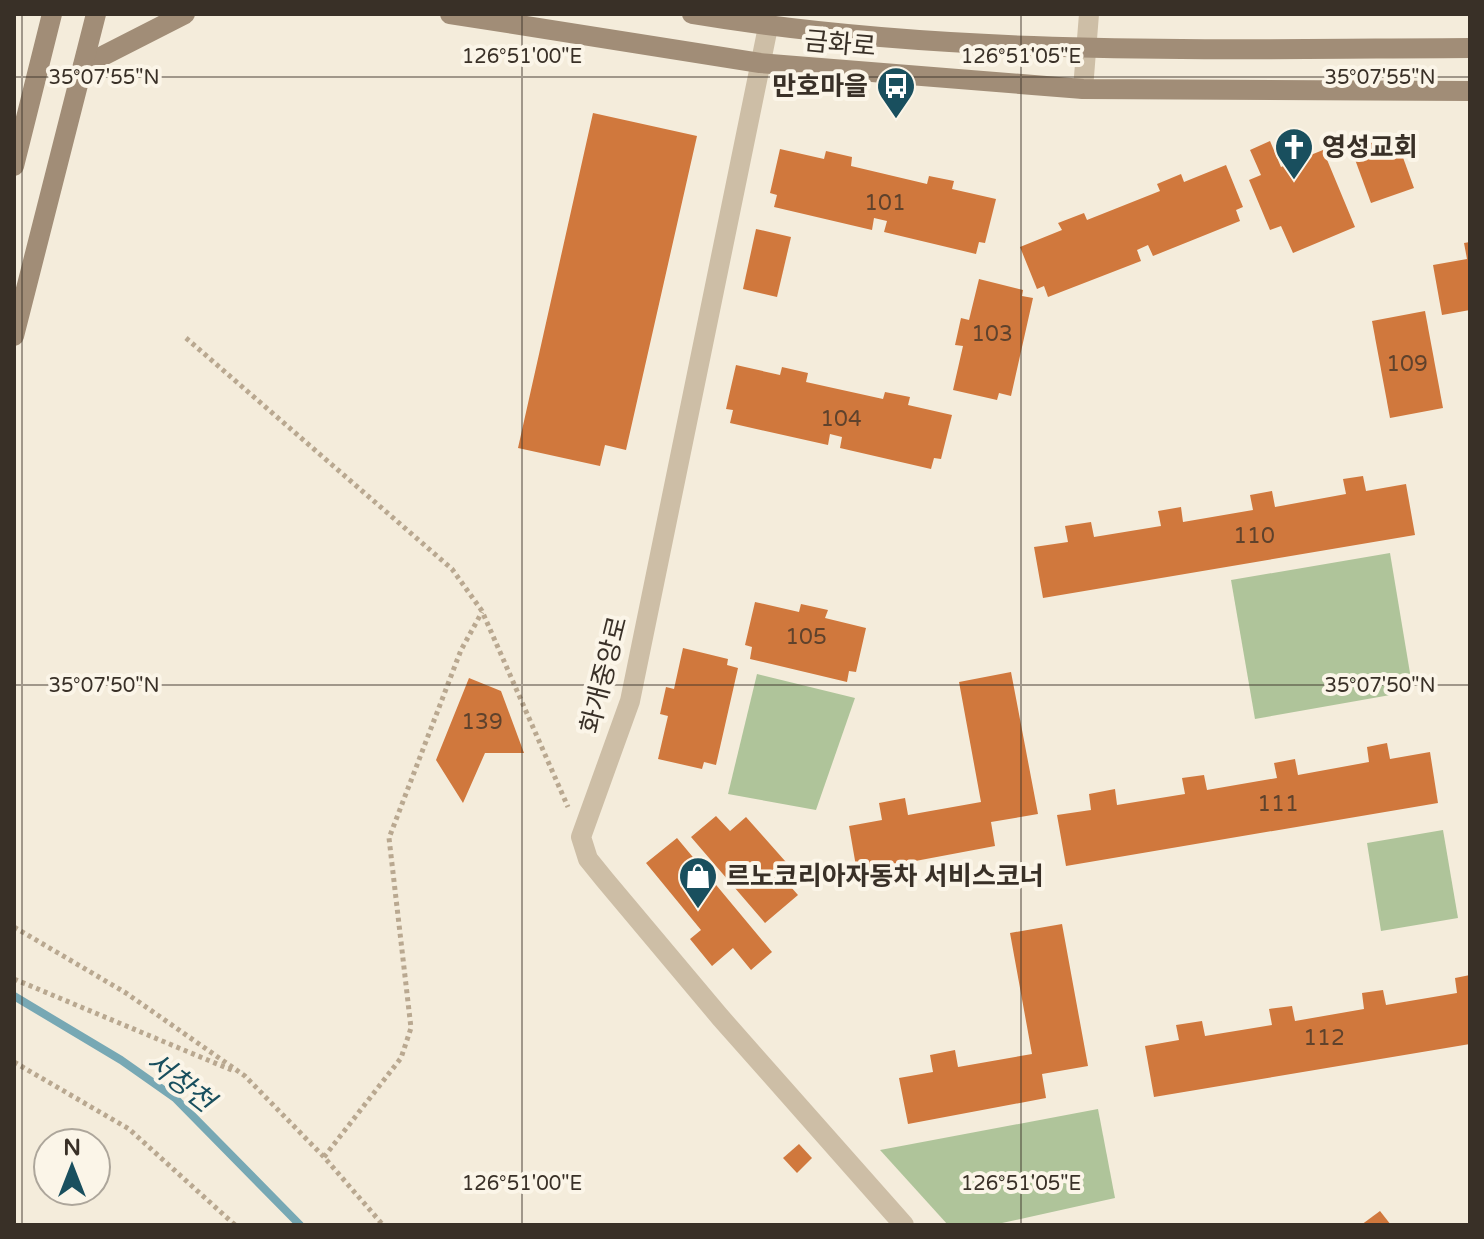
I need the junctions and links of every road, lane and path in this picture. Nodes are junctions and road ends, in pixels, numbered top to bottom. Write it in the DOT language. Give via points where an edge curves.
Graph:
graph roads {
  1 [pos="52,14"];
  2 [pos="96,14"];
  3 [pos="185,14"];
  4 [pos="450,14"];
  5 [pos="692,14"];
  6 [pos="1089,14"];
  7 [pos="768,27"];
  8 [pos="1470,48"];
  9 [pos="1088,50"];
  10 [pos="760,63"];
  11 [pos="83,66"];
  12 [pos="1083,89"];
  13 [pos="1470,91"];
  14 [pos="14,166"];
  15 [pos="14,336"];
  16 [pos="186,338"];
  17 [pos="482,611"];
  18 [pos="581,837"];
  19 [pos="14,927"];
  20 [pos="14,979"];
  21 [pos="14,1062"];
  22 [pos="245,1076"];
  23 [pos="324,1157"];
  24 [pos="235,1225"];
  25 [pos="383,1225"];
  26 [pos="904,1225"];
  1 -- 14 [label="main road"];
  2 -- 11 [label="main road"];
  3 -- 11 [label="main road"];
  4 -- 10 [label="main road, 금화로"];
  5 -- 7 [label="main road, 금화로"];
  6 -- 9 [label="street"];
  7 -- 9 [label="main road, 금화로"];
  7 -- 10 [label="street, 화개중앙로"];
  8 -- 9 [label="main road, 금화로"];
  9 -- 12 [label="street"];
  10 -- 12 [label="main road, 금화로"];
  10 -- 18 [label="street, 화개중앙로" via="630,701"];
  11 -- 15 [label="main road"];
  12 -- 13 [label="main road, 금화로"];
  16 -- 17 [label="path" via="452,569"];
  17 -- 18 [label="path"];
  17 -- 23 [label="path" via="461,650 389,838 411,1028 401,1058"];
  18 -- 26 [label="street" via="588,859 614,891"];
  19 -- 22 [label="path" via="126,993"];
  20 -- 22 [label="path"];
  21 -- 24 [label="path" via="129,1129"];
  22 -- 23 [label="path"];
  23 -- 25 [label="path"];
}
